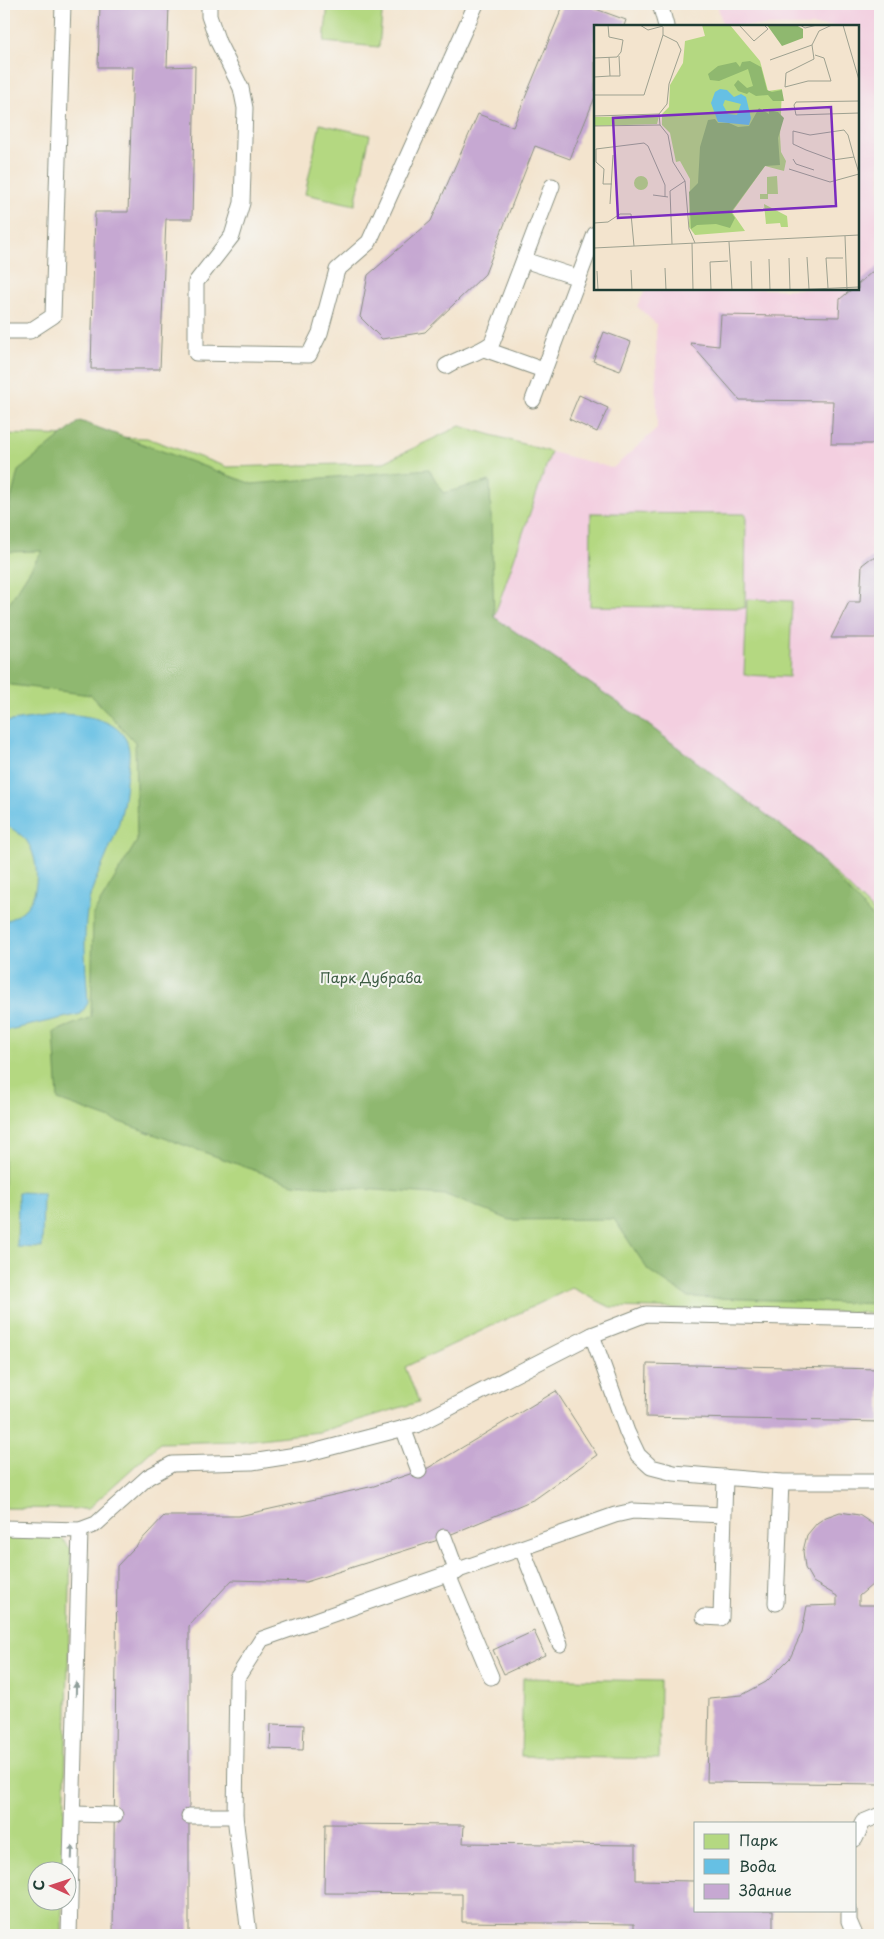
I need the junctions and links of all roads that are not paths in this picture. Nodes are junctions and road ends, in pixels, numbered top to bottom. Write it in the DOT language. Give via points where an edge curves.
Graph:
graph roads {
  1 [pos="63,4"];
  2 [pos="209,4"];
  3 [pos="476,4"];
  4 [pos="660,4"];
  5 [pos="666,25"];
  6 [pos="552,186"];
  7 [pos="594,237"];
  8 [pos="524,260"];
  9 [pos="579,278"];
  10 [pos="4,331"];
  11 [pos="484,350"];
  12 [pos="446,366"];
  13 [pos="543,370"];
  14 [pos="532,400"];
  15 [pos="880,1319"];
  16 [pos="592,1335"];
  17 [pos="402,1428"];
  18 [pos="419,1471"];
  19 [pos="725,1477"];
  20 [pos="781,1482"];
  21 [pos="880,1482"];
  22 [pos="723,1515"];
  23 [pos="4,1528"];
  24 [pos="80,1530"];
  25 [pos="444,1537"];
  26 [pos="522,1549"];
  27 [pos="453,1573"];
  28 [pos="776,1603"];
  29 [pos="704,1618"];
  30 [pos="560,1644"];
  31 [pos="491,1676"];
  32 [pos="73,1814"];
  33 [pos="115,1815"];
  34 [pos="880,1815"];
  35 [pos="189,1816"];
  36 [pos="235,1816"];
  37 [pos="856,1837"];
  38 [pos="850,1912"];
  39 [pos="69,1935"];
  40 [pos="249,1935"];
  41 [pos="855,1935"];
  1 -- 10 [label="lane" via="53,316 30,331"];
  2 -- 3 [label="lane" via="209,16 218,42 241,88 244,108 242,203 232,236 196,282 196,353 309,354 320,333 337,270 369,242"];
  4 -- 5 [label="lane"];
  6 -- 8 [label="lane"];
  7 -- 9 [label="lane"];
  8 -- 9 [label="lane"];
  8 -- 11 [label="lane" via="492,344"];
  9 -- 13 [label="lane"];
  11 -- 12 [label="lane" via="458,358"];
  11 -- 13 [label="lane"];
  13 -- 14 [label="lane"];
  15 -- 16 [label="lane" via="646,1314"];
  16 -- 17 [label="lane" via="416,1425"];
  16 -- 19 [label="lane" via="638,1455 651,1467 674,1473"];
  17 -- 18 [label="lane"];
  17 -- 24 [label="lane" via="281,1458 172,1464 148,1477 96,1524"];
  19 -- 20 [label="lane"];
  19 -- 22 [label="lane"];
  20 -- 21 [label="lane"];
  20 -- 28 [label="lane"];
  22 -- 26 [label="lane" via="633,1511"];
  22 -- 29 [label="lane" via="721,1618"];
  23 -- 24 [label="lane"];
  32 -- 24 [label="lane, one-way"];
  25 -- 27 [label="lane"];
  26 -- 27 [label="lane"];
  26 -- 30 [label="lane"];
  27 -- 31 [label="lane"];
  27 -- 36 [label="lane" via="262,1639 237,1678"];
  32 -- 33 [label="lane"];
  39 -- 32 [label="lane, one-way"];
  34 -- 37 [label="lane" via="863,1822"];
  35 -- 36 [label="lane"];
  36 -- 40 [label="lane"];
  38 -- 41 [label="lane" via="849,1921"];
}
